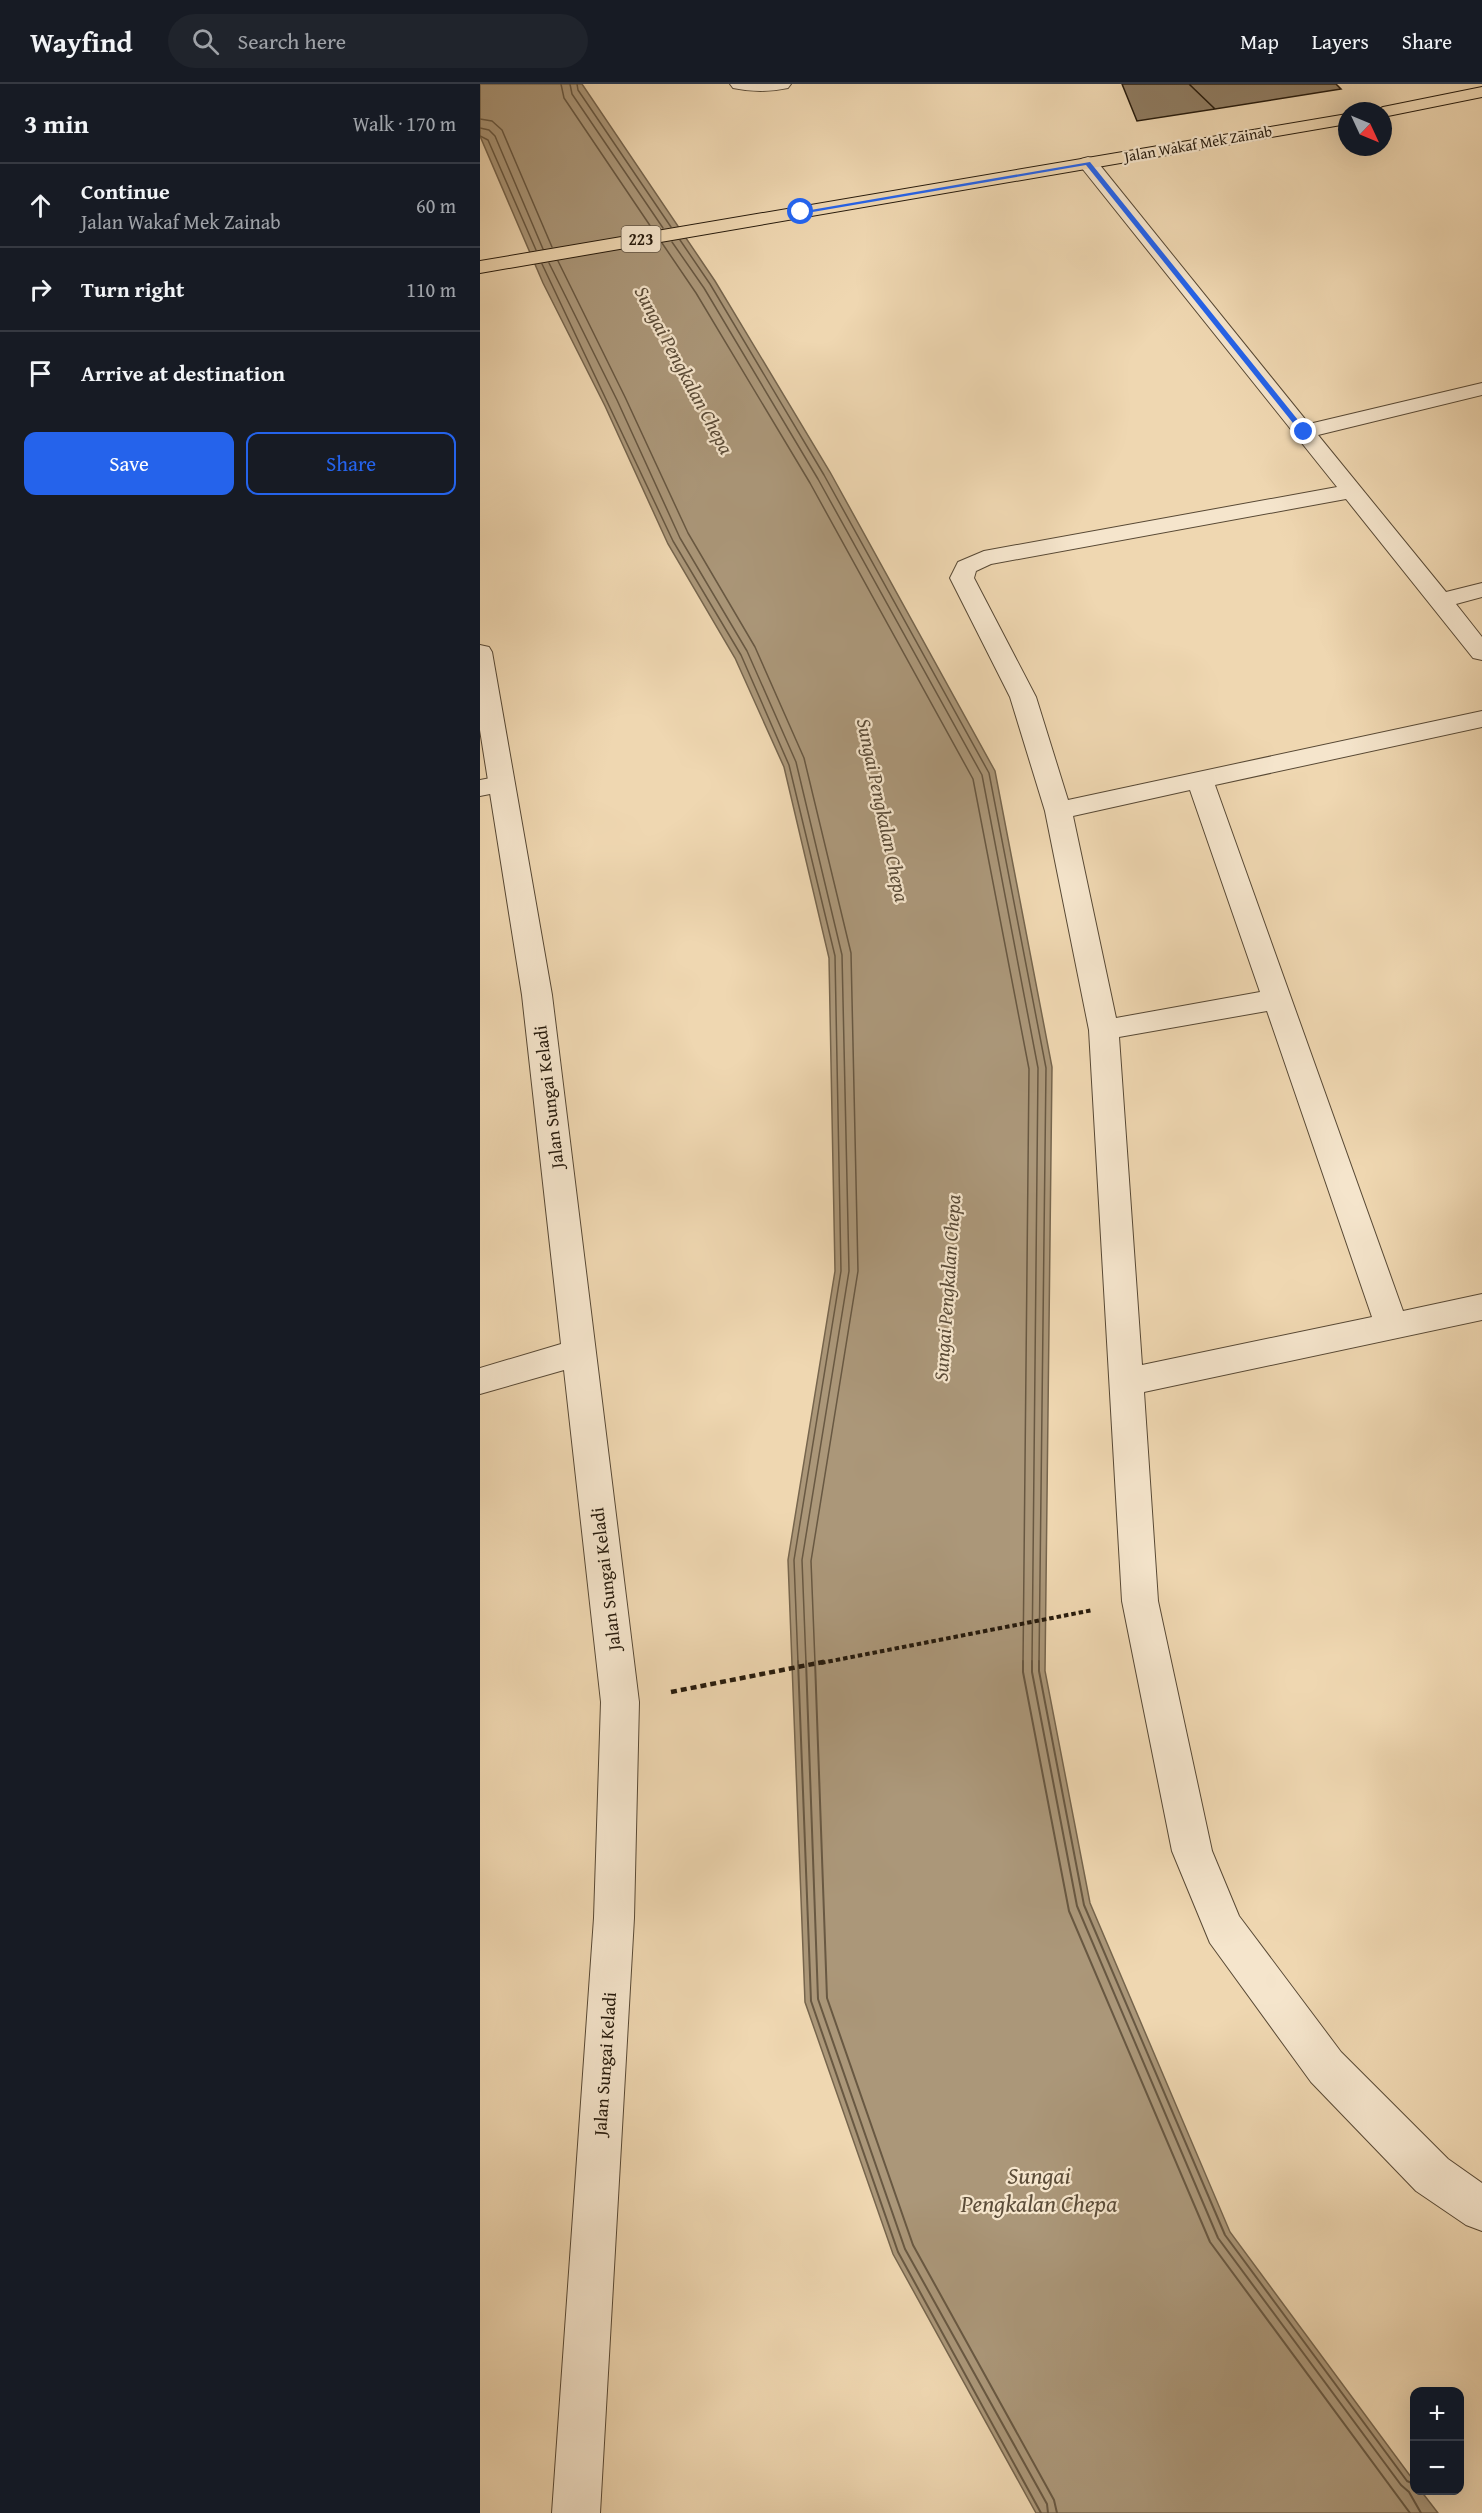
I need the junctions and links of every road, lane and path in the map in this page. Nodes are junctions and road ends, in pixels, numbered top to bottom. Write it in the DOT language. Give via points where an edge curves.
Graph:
graph roads {
  1 [pos="739,84"];
  2 [pos="782,84"];
  3 [pos="1482,92"];
  4 [pos="1482,100"];
  5 [pos="1392,111"];
  6 [pos="1392,112"];
  7 [pos="1338,121"];
  8 [pos="1088,163"];
  9 [pos="480,267"];
  10 [pos="1482,389"];
  11 [pos="1304,432"];
  12 [pos="1352,491"];
  13 [pos="1482,590"];
  14 [pos="1440,601"];
  15 [pos="480,652"];
  16 [pos="1482,653"];
  17 [pos="1482,719"];
  18 [pos="1200,780"];
  19 [pos="491,786"];
  20 [pos="1058,811"];
  21 [pos="1278,999"];
  22 [pos="1104,1030"];
  23 [pos="1482,1307"];
  24 [pos="1392,1326"];
  25 [pos="580,1352"];
  26 [pos="480,1382"];
  27 [pos="1126,1382"];
  28 [pos="1046,1619"];
  29 [pos="620,1702"];
  30 [pos="1482,2209"];
  31 [pos="576,2513"];
  1 -- 2 [label="street"];
  3 -- 5 [label="main road"];
  4 -- 6 [label="main road"];
  7 -- 8 [label="main road, Jalan Wakaf Mek Zainab / 223"];
  8 -- 9 [label="main road, Jalan Wakaf Mek Zainab / 223"];
  8 -- 11 [label="street"];
  10 -- 11 [label="street"];
  11 -- 12 [label="street"];
  12 -- 14 [label="street"];
  12 -- 20 [label="street" via="984,558 966,567 962,578 1023,697"];
  13 -- 14 [label="street"];
  14 -- 16 [label="street"];
  15 -- 19 [label="street, Jalan Sungai Keladi"];
  17 -- 18 [label="street"];
  18 -- 20 [label="street"];
  18 -- 21 [label="street"];
  19 -- 25 [label="street, Jalan Sungai Keladi" via="537,995"];
  20 -- 22 [label="street"];
  21 -- 22 [label="street"];
  21 -- 24 [label="street"];
  22 -- 27 [label="street"];
  23 -- 24 [label="street"];
  24 -- 27 [label="street"];
  25 -- 26 [label="street"];
  25 -- 29 [label="street, Jalan Sungai Keladi"];
  27 -- 30 [label="street" via="1140,1600 1192,1851 1224,1929 1326,2067 1432,2175"];
  28 -- 29 [label="path"];
  29 -- 31 [label="street, Jalan Sungai Keladi" via="614,1918"];
}
